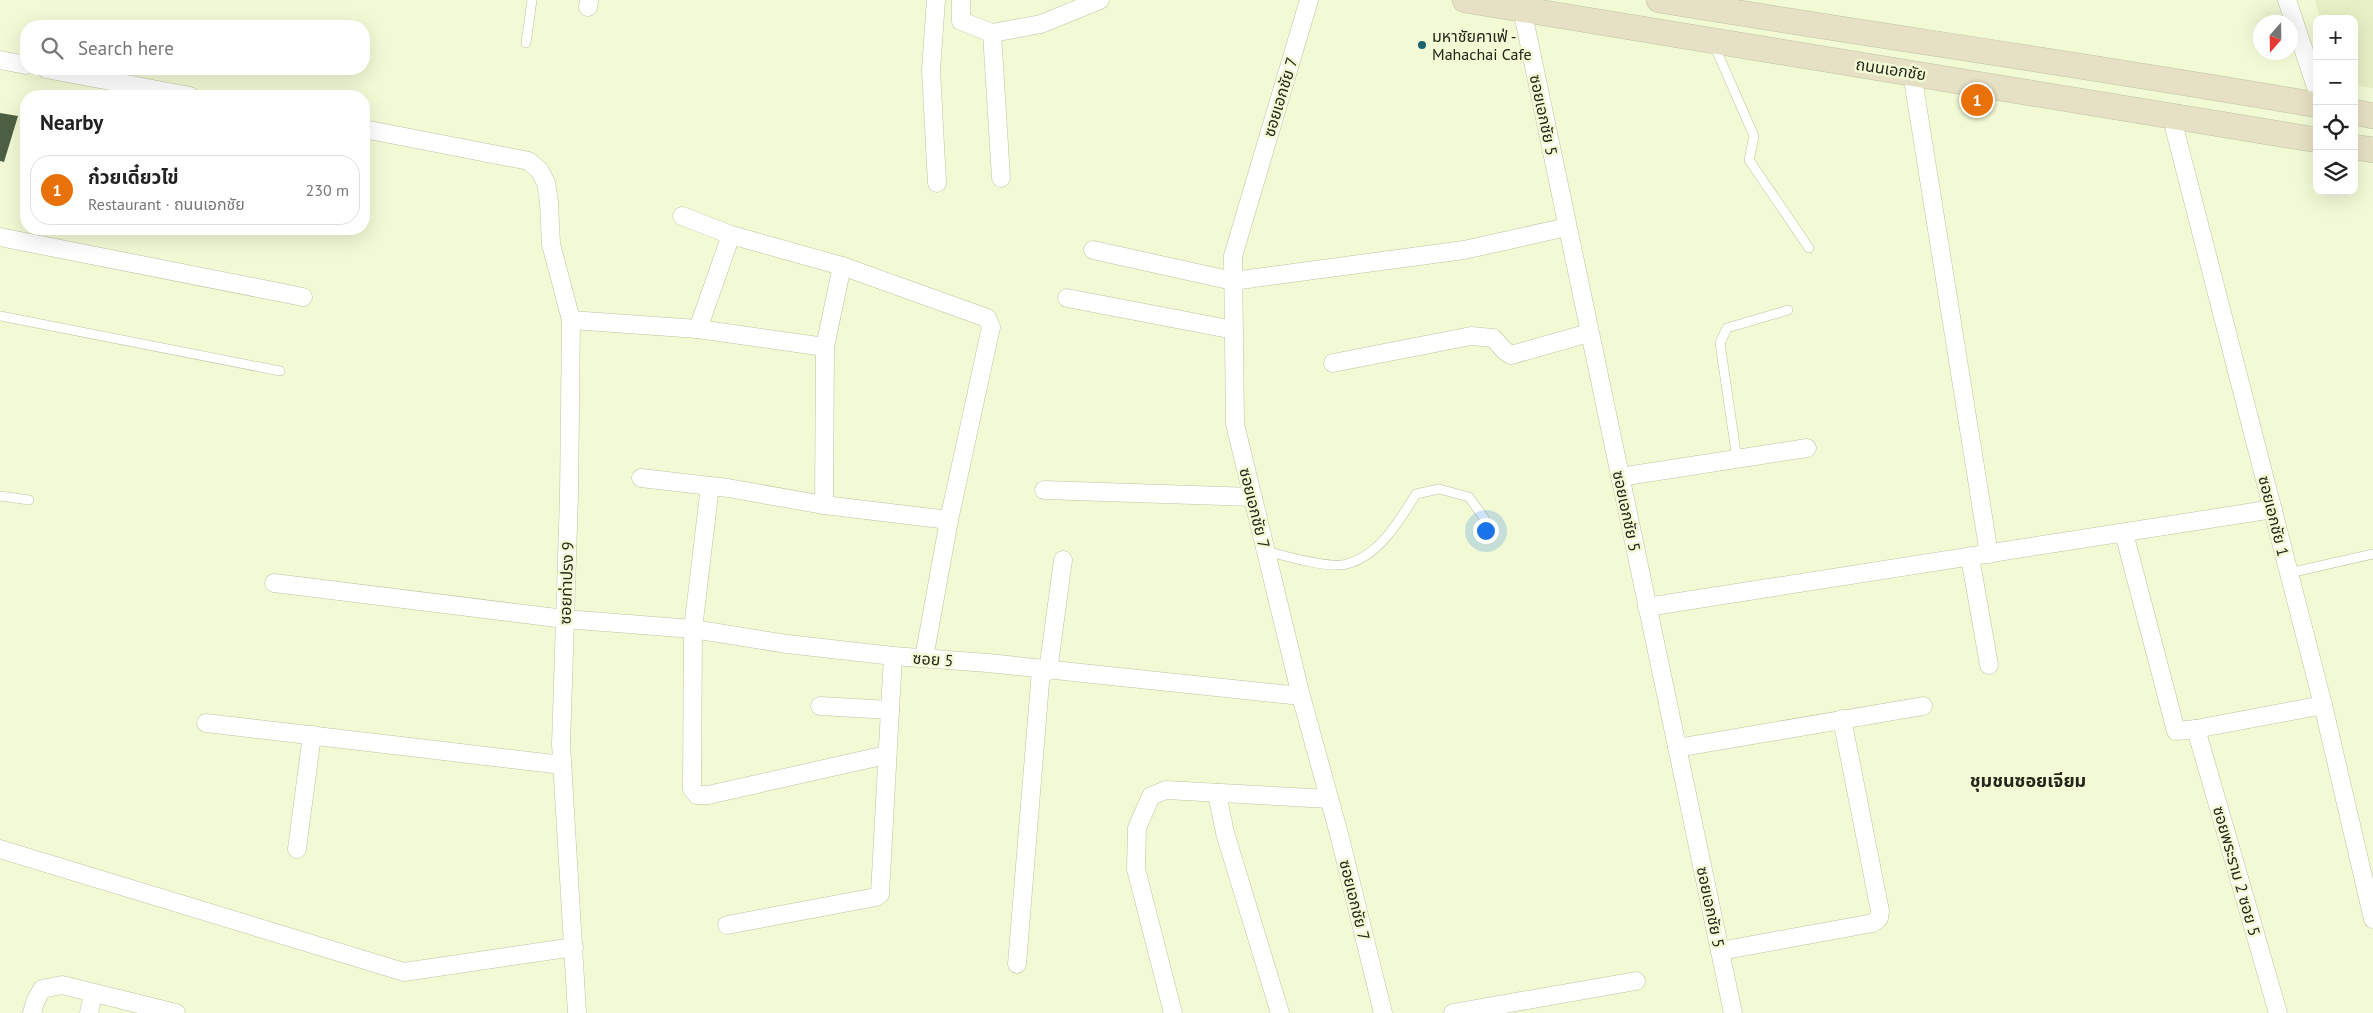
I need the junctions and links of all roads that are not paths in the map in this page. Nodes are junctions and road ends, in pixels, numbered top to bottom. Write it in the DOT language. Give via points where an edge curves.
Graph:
graph roads {
  1 [pos="532,0"];
  2 [pos="936,0"];
  3 [pos="961,0"];
  4 [pos="1100,0"];
  5 [pos="1309,0"];
  6 [pos="1465,0"];
  7 [pos="1659,0"];
  8 [pos="2287,0"];
  9 [pos="1522,9"];
  10 [pos="992,33"];
  11 [pos="1712,40"];
  12 [pos="1915,40"];
  13 [pos="526,43"];
  14 [pos="0,60"];
  15 [pos="20,64"];
  16 [pos="1912,73"];
  17 [pos="78,75"];
  18 [pos="2313,78"];
  19 [pos="158,90"];
  20 [pos="2313,103"];
  21 [pos="2358,113"];
  22 [pos="2170,115"];
  23 [pos="2373,116"];
  24 [pos="370,130"];
  25 [pos="2313,139"];
  26 [pos="2358,148"];
  27 [pos="2373,150"];
  28 [pos="1001,178"];
  29 [pos="937,183"];
  30 [pos="682,216"];
  31 [pos="1567,227"];
  32 [pos="731,235"];
  33 [pos="0,237"];
  34 [pos="1810,248"];
  35 [pos="1093,250"];
  36 [pos="842,266"];
  37 [pos="1234,281"];
  38 [pos="303,298"];
  39 [pos="1067,298"];
  40 [pos="1788,310"];
  41 [pos="0,316"];
  42 [pos="571,320"];
  43 [pos="698,329"];
  44 [pos="1234,330"];
  45 [pos="1589,333"];
  46 [pos="825,347"];
  47 [pos="1334,363"];
  48 [pos="280,371"];
  49 [pos="1807,448"];
  50 [pos="1737,459"];
  51 [pos="1620,477"];
  52 [pos="641,478"];
  53 [pos="710,486"];
  54 [pos="1044,490"];
  55 [pos="0,496"];
  56 [pos="1253,497"];
  57 [pos="29,500"];
  58 [pos="824,505"];
  59 [pos="2273,509"];
  60 [pos="1484,518"];
  61 [pos="948,520"];
  62 [pos="2124,533"];
  63 [pos="1266,552"];
  64 [pos="1989,554"];
  65 [pos="2373,554"];
  66 [pos="1970,557"];
  67 [pos="1063,560"];
  68 [pos="2289,573"];
  69 [pos="274,583"];
  70 [pos="1647,607"];
  71 [pos="565,619"];
  72 [pos="693,629"];
  73 [pos="893,656"];
  74 [pos="924,658"];
  75 [pos="1989,665"];
  76 [pos="1044,670"];
  77 [pos="1301,696"];
  78 [pos="2323,705"];
  79 [pos="820,706"];
  80 [pos="1923,706"];
  81 [pos="890,710"];
  82 [pos="1842,719"];
  83 [pos="206,723"];
  84 [pos="2196,729"];
  85 [pos="312,735"];
  86 [pos="1677,748"];
  87 [pos="886,755"];
  88 [pos="562,765"];
  89 [pos="1217,793"];
  90 [pos="1329,799"];
  91 [pos="0,849"];
  92 [pos="297,850"];
  93 [pos="2373,919"];
  94 [pos="727,924"];
  95 [pos="574,947"];
  96 [pos="1720,951"];
  97 [pos="1017,964"];
  98 [pos="1636,981"];
  99 [pos="93,993"];
  100 [pos="32,1013"];
  101 [pos="90,1013"];
  102 [pos="176,1013"];
  103 [pos="577,1013"];
  104 [pos="1173,1013"];
  105 [pos="1280,1013"];
  106 [pos="1383,1013"];
  107 [pos="1452,1013"];
  108 [pos="1733,1013"];
  109 [pos="2278,1013"];
  1 -- 13 [label="lane"];
  2 -- 29 [label="street" via="931,70"];
  3 -- 10 [label="street" via="961,21"];
  4 -- 10 [label="street" via="1041,24"];
  5 -- 37 [label="street, ซอยเอกชัย 7" via="1233,256"];
  6 -- 9 [label="main road, ถนนเอกชัย"];
  7 -- 12 [label="main road, ถนนเอกชัย"];
  8 -- 18 [label="street"];
  9 -- 11 [label="main road, ถนนเอกชัย"];
  9 -- 31 [label="street, ซอยเอกชัย 5"];
  10 -- 28 [label="street"];
  11 -- 16 [label="main road, ถนนเอกชัย"];
  11 -- 34 [label="lane" via="1754,136 1749,160"];
  12 -- 16 [label="main road"];
  12 -- 20 [label="main road, ถนนเอกชัย"];
  14 -- 15 [label="street"];
  16 -- 22 [label="main road, ถนนเอกชัย"];
  16 -- 64 [label="street"];
  17 -- 19 [label="street"];
  21 -- 23 [label="main road"];
  22 -- 25 [label="main road, ถนนเอกชัย"];
  22 -- 59 [label="street, ซอยเอกชัย 1"];
  24 -- 42 [label="street, ซอยท่าปรง 9" via="529,161 540,171 549,202 551,244"];
  26 -- 27 [label="main road"];
  30 -- 32 [label="street"];
  31 -- 37 [label="street" via="1464,250"];
  31 -- 45 [label="street, ซอยเอกชัย 5"];
  32 -- 36 [label="street"];
  32 -- 43 [label="street"];
  33 -- 38 [label="street"];
  35 -- 37 [label="street"];
  36 -- 46 [label="street"];
  36 -- 61 [label="street" via="987,318 990,322"];
  37 -- 44 [label="street, ซอยเอกชัย 7"];
  39 -- 44 [label="street"];
  40 -- 50 [label="lane" via="1727,328 1720,343"];
  41 -- 48 [label="lane"];
  42 -- 43 [label="street"];
  42 -- 71 [label="street, ซอยท่าปรง 9"];
  43 -- 46 [label="street"];
  44 -- 56 [label="street, ซอยเอกชัย 7" via="1235,424"];
  45 -- 47 [label="street" via="1511,355 1493,338 1471,336"];
  45 -- 51 [label="street, ซอยเอกชัย 5"];
  46 -- 58 [label="street"];
  49 -- 50 [label="street"];
  50 -- 51 [label="street"];
  51 -- 70 [label="street, ซอยเอกชัย 5"];
  52 -- 53 [label="street"];
  53 -- 58 [label="street"];
  53 -- 72 [label="street"];
  54 -- 56 [label="street"];
  55 -- 57 [label="lane"];
  56 -- 63 [label="street, ซอยเอกชัย 7"];
  58 -- 61 [label="street"];
  59 -- 62 [label="street"];
  59 -- 68 [label="street, ซอยเอกชัย 1"];
  60 -- 63 [label="lane" via="1469,497 1439,489 1416,494 1372,553 1345,564"];
  61 -- 74 [label="street"];
  62 -- 64 [label="street"];
  62 -- 84 [label="street" via="2173,724 2176,731"];
  63 -- 77 [label="street, ซอยเอกชัย 7"];
  64 -- 66 [label="street"];
  65 -- 68 [label="lane"];
  66 -- 70 [label="street"];
  66 -- 75 [label="street"];
  67 -- 76 [label="street"];
  68 -- 78 [label="street, ซอยเอกชัย 1"];
  69 -- 71 [label="street, ซอย 5"];
  70 -- 86 [label="street, ซอยเอกชัย 5"];
  71 -- 72 [label="street, ซอย 5"];
  71 -- 88 [label="street, ซอยท่าปรง 9"];
  72 -- 73 [label="street, ซอย 5"];
  72 -- 87 [label="street" via="692,789 697,795"];
  73 -- 74 [label="street, ซอย 5"];
  73 -- 81 [label="street"];
  74 -- 76 [label="street, ซอย 5"];
  76 -- 77 [label="street, ซอย 5"];
  76 -- 97 [label="street"];
  77 -- 90 [label="street, ซอยเอกชัย 7"];
  78 -- 84 [label="street"];
  78 -- 93 [label="street, ซอยเอกชัย 1"];
  79 -- 81 [label="street"];
  80 -- 82 [label="street"];
  81 -- 87 [label="street"];
  82 -- 86 [label="street"];
  82 -- 96 [label="street" via="1879,918 1873,923"];
  83 -- 85 [label="street"];
  84 -- 109 [label="street, ซอยพระราม 2 ซอย 5"];
  85 -- 88 [label="street"];
  85 -- 92 [label="street"];
  86 -- 96 [label="street, ซอยเอกชัย 5"];
  87 -- 94 [label="street" via="880,894"];
  88 -- 95 [label="street, ซอยท่าปรง 9"];
  89 -- 90 [label="street"];
  89 -- 104 [label="street" via="1166,790 1151,796 1137,828 1136,869"];
  89 -- 105 [label="street" via="1225,833"];
  90 -- 106 [label="street, ซอยเอกชัย 7"];
  91 -- 95 [label="street" via="404,972"];
  95 -- 103 [label="street, ซอยท่าปรง 9"];
  96 -- 108 [label="street, ซอยเอกชัย 5"];
  98 -- 107 [label="street"];
  99 -- 100 [label="street" via="51,985 42,989"];
  99 -- 101 [label="street"];
  99 -- 102 [label="street"];
}
